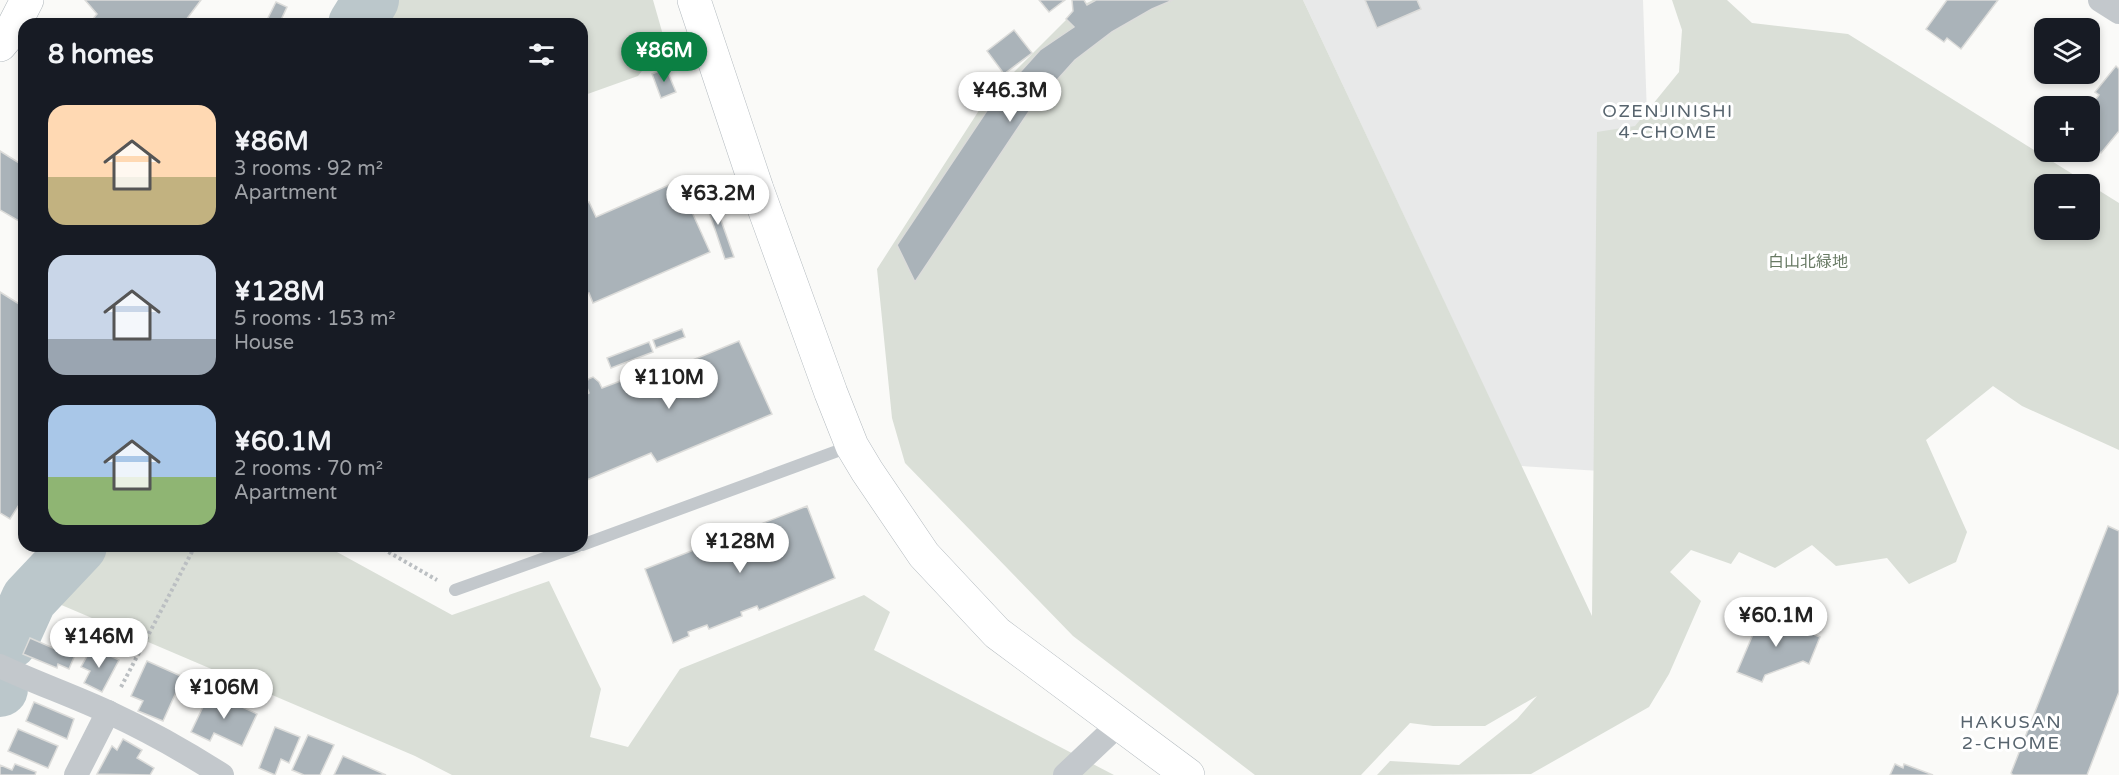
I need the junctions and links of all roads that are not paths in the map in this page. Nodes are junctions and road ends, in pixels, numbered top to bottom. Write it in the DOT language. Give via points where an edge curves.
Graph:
graph roads {
  1 [pos="27,0"];
  2 [pos="694,0"];
  3 [pos="2100,0"];
  4 [pos="2119,12"];
  5 [pos="0,45"];
  6 [pos="852,446"];
  7 [pos="588,542"];
  8 [pos="561,552"];
  9 [pos="455,590"];
  10 [pos="0,666"];
  11 [pos="108,712"];
  12 [pos="1119,724"];
  13 [pos="76,775"];
  14 [pos="222,775"];
  15 [pos="1065,775"];
  16 [pos="1188,775"];
  1 -- 5 [label="street"];
  2 -- 6 [label="street" via="761,199"];
  3 -- 4 [label="street"];
  6 -- 7 [label="lane"];
  6 -- 12 [label="street" via="924,555 997,633"];
  8 -- 9 [label="lane"];
  10 -- 11 [label="street"];
  11 -- 13 [label="street"];
  11 -- 14 [label="street" via="169,742"];
  12 -- 15 [label="street"];
  12 -- 16 [label="street"];
}
